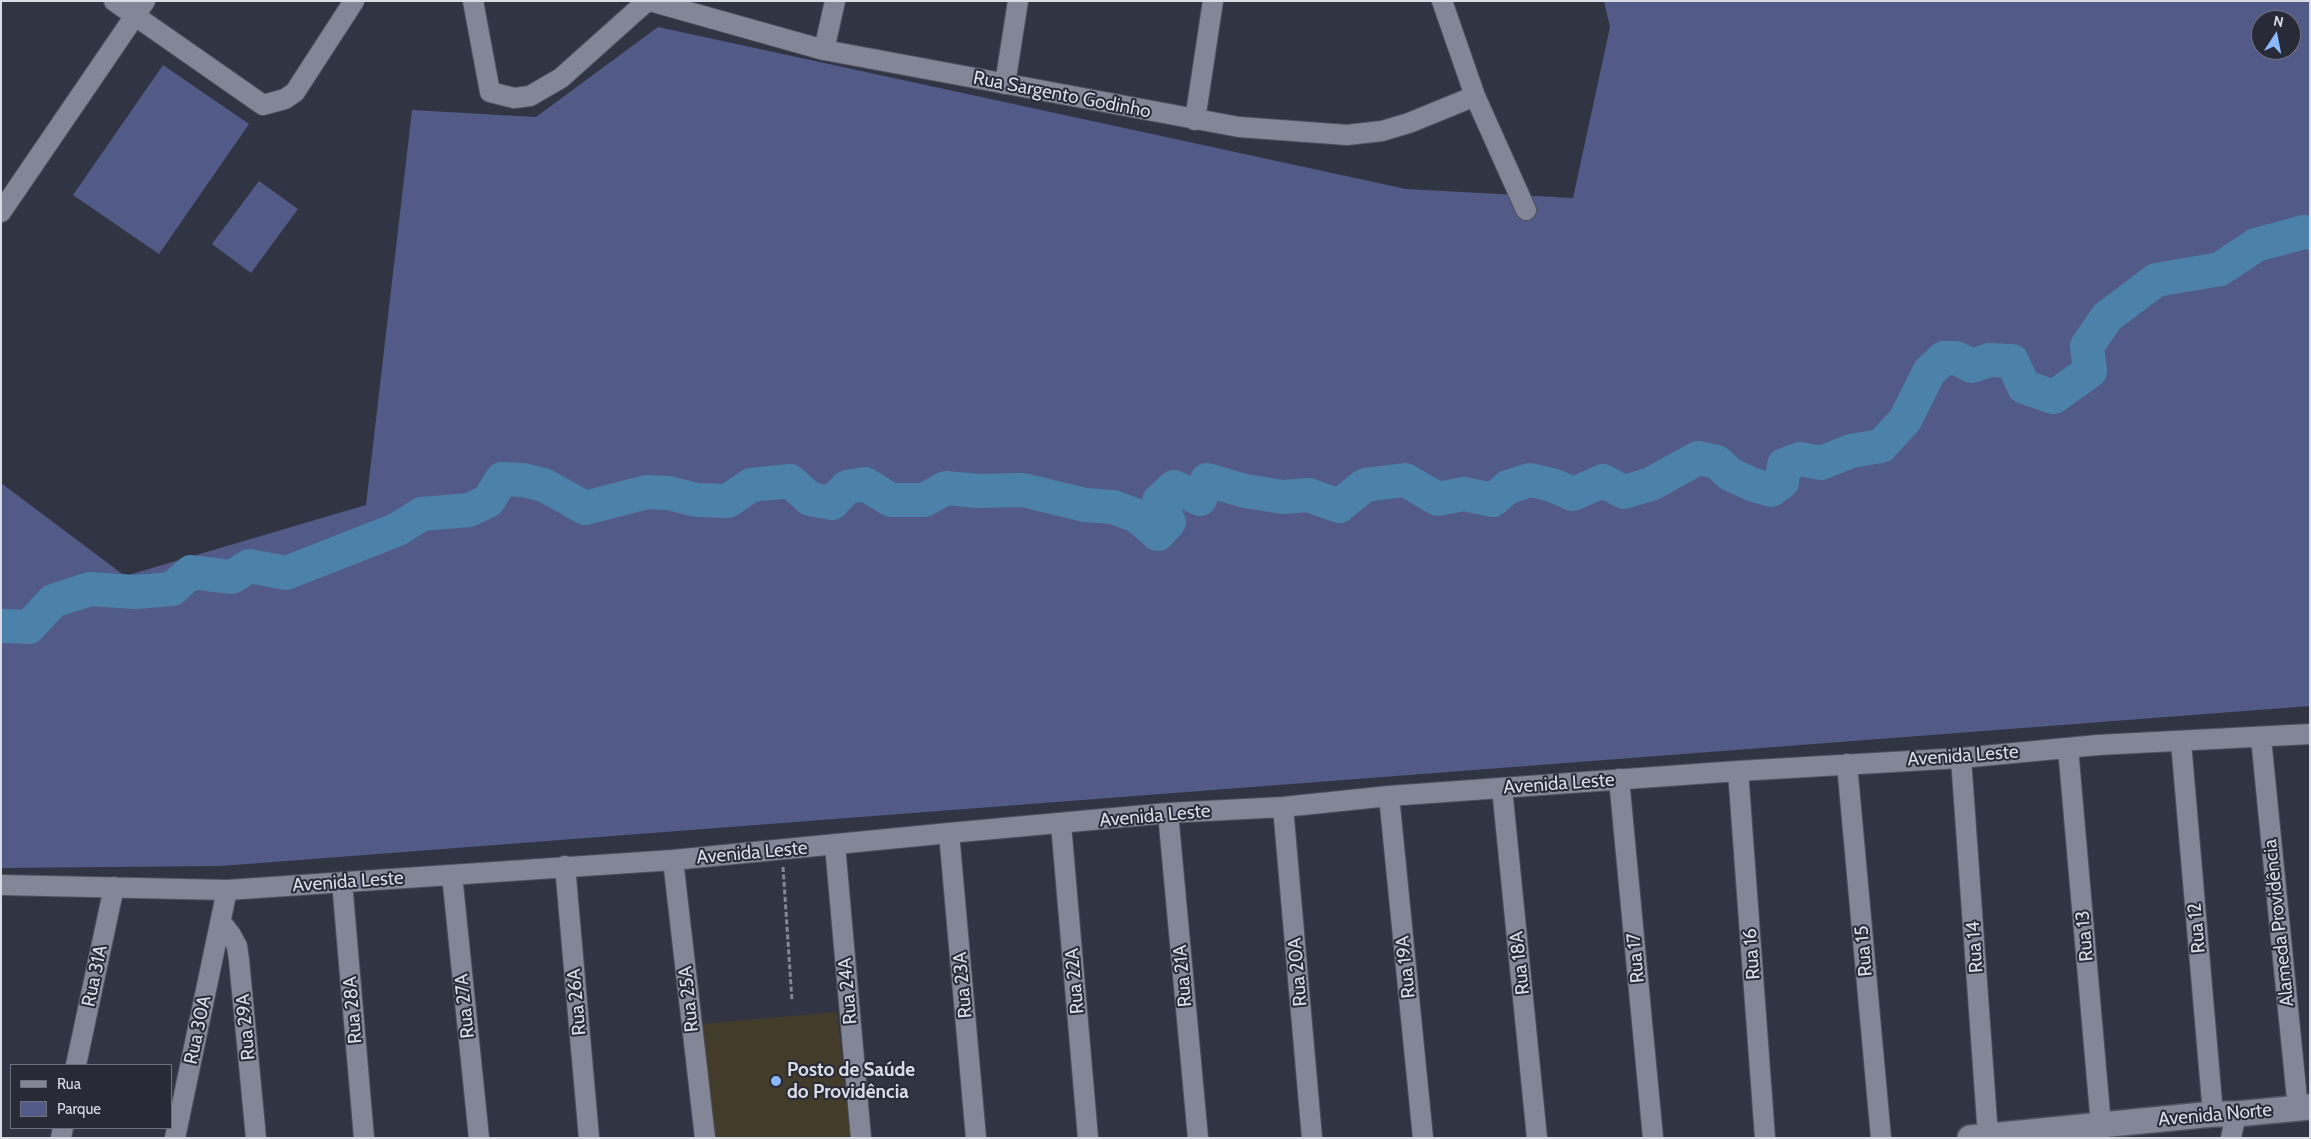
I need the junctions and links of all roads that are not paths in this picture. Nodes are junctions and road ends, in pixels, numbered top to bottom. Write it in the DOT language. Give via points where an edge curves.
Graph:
graph roads {
  1 [pos="114,1"];
  2 [pos="354,1"];
  3 [pos="473,1"];
  4 [pos="648,1"];
  5 [pos="835,1"];
  6 [pos="1018,1"];
  7 [pos="1213,1"];
  8 [pos="1442,1"];
  9 [pos="140,8"];
  10 [pos="824,50"];
  11 [pos="1005,84"];
  12 [pos="1475,96"];
  13 [pos="1195,120"];
  14 [pos="1526,210"];
  15 [pos="1,212"];
  16 [pos="2310,734"];
  17 [pos="2260,738"];
  18 [pos="2182,742"];
  19 [pos="2068,748"];
  20 [pos="1961,758"];
  21 [pos="1847,764"];
  22 [pos="1738,770"];
  23 [pos="1619,779"];
  24 [pos="1502,788"];
  25 [pos="1389,796"];
  26 [pos="1283,807"];
  27 [pos="1168,813"];
  28 [pos="1061,824"];
  29 [pos="949,833"];
  30 [pos="835,845"];
  31 [pos="674,860"];
  32 [pos="565,866"];
  33 [pos="452,874"];
  34 [pos="342,882"];
  35 [pos="1,885"];
  36 [pos="114,887"];
  37 [pos="227,890"];
  38 [pos="221,922"];
  39 [pos="76,1064"];
  40 [pos="2304,1108"];
  41 [pos="2227,1122"];
  42 [pos="2115,1129"];
  43 [pos="1992,1136"];
  44 [pos="175,1138"];
  45 [pos="256,1138"];
  46 [pos="364,1138"];
  47 [pos="479,1138"];
  48 [pos="589,1138"];
  49 [pos="704,1138"];
  50 [pos="861,1138"];
  51 [pos="976,1138"];
  52 [pos="1088,1138"];
  53 [pos="1198,1138"];
  54 [pos="1312,1138"];
  55 [pos="1423,1138"];
  56 [pos="1537,1138"];
  57 [pos="1653,1138"];
  58 [pos="1766,1138"];
  59 [pos="1881,1138"];
  1 -- 9 [label="street"];
  2 -- 9 [label="street" via="295,92 280,101 263,105"];
  3 -- 4 [label="street" via="490,92 514,98 530,96 561,78"];
  4 -- 10 [label="street, Rua Sargento Godinho"];
  5 -- 10 [label="street"];
  6 -- 11 [label="street"];
  7 -- 13 [label="street"];
  8 -- 12 [label="street"];
  9 -- 15 [label="street"];
  10 -- 11 [label="street, Rua Sargento Godinho"];
  11 -- 13 [label="street, Rua Sargento Godinho"];
  12 -- 13 [label="street, Rua Sargento Godinho" via="1409,123 1347,135 1240,127"];
  12 -- 14 [label="street"];
  16 -- 17 [label="street, Avenida Leste"];
  17 -- 18 [label="street, Avenida Leste"];
  17 -- 40 [label="street, Alameda Providência"];
  18 -- 19 [label="street, Avenida Leste"];
  18 -- 41 [label="street, Rua 12"];
  19 -- 20 [label="street, Avenida Leste"];
  19 -- 42 [label="street, Rua 13"];
  20 -- 21 [label="street, Avenida Leste"];
  20 -- 43 [label="street, Rua 14"];
  21 -- 22 [label="street, Avenida Leste"];
  21 -- 59 [label="street, Rua 15"];
  22 -- 23 [label="street, Avenida Leste"];
  22 -- 58 [label="street, Rua 16"];
  23 -- 24 [label="street, Avenida Leste"];
  23 -- 57 [label="street, Rua 17"];
  24 -- 25 [label="street, Avenida Leste"];
  24 -- 56 [label="street, Rua 18A"];
  25 -- 26 [label="street, Avenida Leste"];
  25 -- 55 [label="street, Rua 19A"];
  26 -- 27 [label="street, Avenida Leste"];
  26 -- 54 [label="street, Rua 20A"];
  27 -- 28 [label="street, Avenida Leste"];
  27 -- 53 [label="street, Rua 21A"];
  28 -- 29 [label="street, Avenida Leste"];
  28 -- 52 [label="street, Rua 22A"];
  29 -- 30 [label="street, Avenida Leste"];
  29 -- 51 [label="street, Rua 23A"];
  30 -- 31 [label="street, Avenida Leste"];
  30 -- 50 [label="street, Rua 24A"];
  31 -- 32 [label="street, Avenida Leste"];
  31 -- 49 [label="street, Rua 25A"];
  32 -- 33 [label="street, Avenida Leste"];
  32 -- 48 [label="street, Rua 26A"];
  33 -- 34 [label="street, Avenida Leste"];
  33 -- 47 [label="street, Rua 27A"];
  34 -- 37 [label="street, Avenida Leste"];
  34 -- 46 [label="street, Rua 28A"];
  35 -- 36 [label="street, Avenida Leste"];
  36 -- 37 [label="street, Avenida Leste"];
  36 -- 39 [label="street, Rua 31A"];
  37 -- 38 [label="street, Rua 30A"];
  38 -- 44 [label="street, Rua 30A"];
  38 -- 45 [label="street, Rua 29A" via="234,940 239,960"];
  40 -- 41 [label="street, Avenida Norte"];
  41 -- 42 [label="street, Avenida Norte"];
  42 -- 43 [label="street, Avenida Norte"];
}
